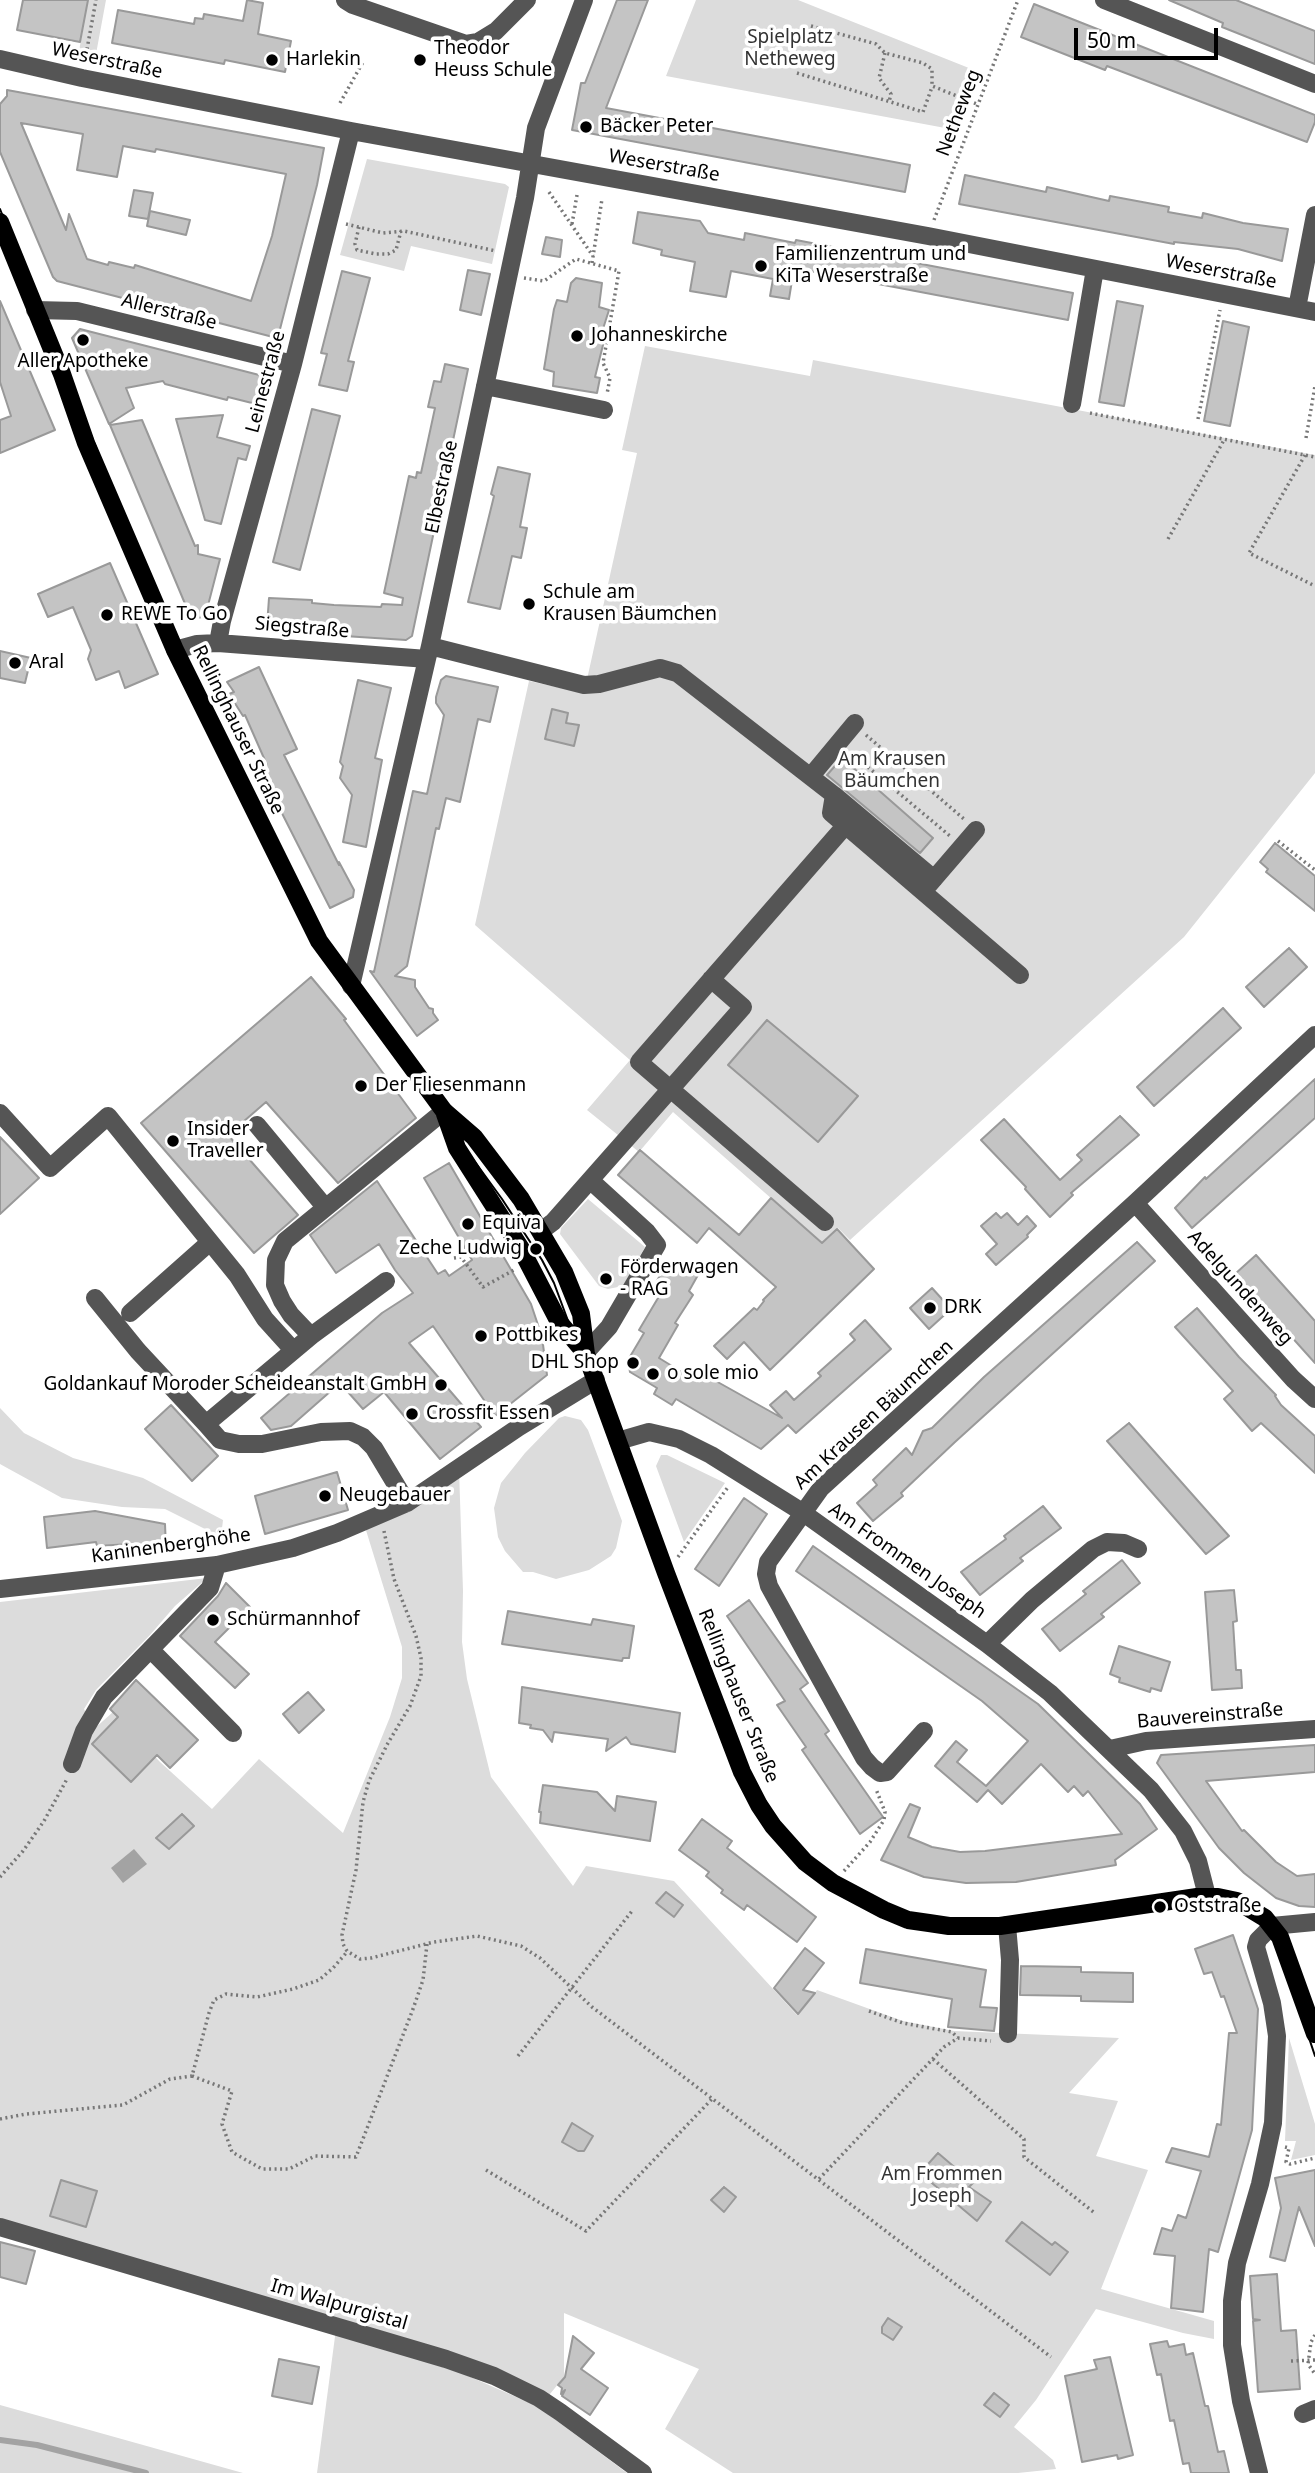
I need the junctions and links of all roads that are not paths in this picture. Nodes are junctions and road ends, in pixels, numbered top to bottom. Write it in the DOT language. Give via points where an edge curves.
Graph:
graph roads {
  1 [pos="345,0"];
  2 [pos="527,0"];
  3 [pos="584,0"];
  4 [pos="1104,0"];
  5 [pos="1,63"];
  6 [pos="1315,84"];
  7 [pos="351,131"];
  8 [pos="530,163"];
  9 [pos="1315,215"];
  10 [pos="0,222"];
  11 [pos="1095,269"];
  12 [pos="1297,308"];
  13 [pos="34,310"];
  14 [pos="1315,312"];
  15 [pos="293,364"];
  16 [pos="485,386"];
  17 [pos="1072,404"];
  18 [pos="604,410"];
  19 [pos="218,643"];
  20 [pos="175,650"];
  21 [pos="428,652"];
  22 [pos="855,724"];
  23 [pos="811,776"];
  24 [pos="834,795"];
  25 [pos="845,826"];
  26 [pos="976,830"];
  27 [pos="928,886"];
  28 [pos="1020,975"];
  29 [pos="711,979"];
  30 [pos="351,986"];
  31 [pos="1315,1035"];
  32 [pos="670,1088"];
  33 [pos="444,1111"];
  34 [pos="0,1113"];
  35 [pos="257,1125"];
  36 [pos="590,1180"];
  37 [pos="1135,1203"];
  38 [pos="325,1208"];
  39 [pos="825,1222"];
  40 [pos="541,1231"];
  41 [pos="210,1242"];
  42 [pos="386,1281"];
  43 [pos="94,1298"];
  44 [pos="130,1313"];
  45 [pos="311,1336"];
  46 [pos="293,1350"];
  47 [pos="586,1354"];
  48 [pos="596,1380"];
  49 [pos="1315,1399"];
  50 [pos="205,1424"];
  51 [pos="618,1441"];
  52 [pos="407,1503"];
  53 [pos="802,1513"];
  54 [pos="1138,1549"];
  55 [pos="217,1565"];
  56 [pos="0,1589"];
  57 [pos="987,1644"];
  58 [pos="151,1650"];
  59 [pos="1315,1728"];
  60 [pos="924,1731"];
  61 [pos="233,1733"];
  62 [pos="1110,1749"];
  63 [pos="72,1764"];
  64 [pos="1207,1896"];
  65 [pos="1315,1922"];
  66 [pos="1007,1925"];
  67 [pos="1272,1926"];
  68 [pos="1008,2034"];
  69 [pos="1315,2034"];
  70 [pos="0,2227"];
  71 [pos="643,2473"];
  72 [pos="1259,2473"];
  1 -- 2 [label="street" via="466,44 496,31"];
  3 -- 8 [label="street, Elbestraße" via="536,128"];
  4 -- 6 [label="street"];
  5 -- 7 [label="street, Weserstraße"];
  7 -- 8 [label="street, Weserstraße"];
  7 -- 15 [label="street, Leinestraße"];
  8 -- 11 [label="street, Weserstraße"];
  8 -- 16 [label="street, Elbestraße"];
  9 -- 12 [label="street"];
  10 -- 13 [label="main road, Rellinghauser Straße"];
  11 -- 12 [label="street, Weserstraße"];
  11 -- 17 [label="street"];
  12 -- 14 [label="street, Weserstraße"];
  13 -- 15 [label="street, Allerstraße" via="77,311"];
  13 -- 20 [label="main road, Rellinghauser Straße"];
  15 -- 19 [label="street, Leinestraße"];
  16 -- 18 [label="street"];
  16 -- 21 [label="street, Elbestraße"];
  19 -- 20 [label="street, Siegstraße"];
  19 -- 21 [label="street, Siegstraße"];
  20 -- 30 [label="main road, Rellinghauser Straße" via="319,941"];
  21 -- 23 [label="street, Siegstraße" via="584,685 660,668 677,673"];
  21 -- 30 [label="street, Elbestraße"];
  22 -- 23 [label="street"];
  23 -- 24 [label="street, Siegstraße"];
  24 -- 25 [label="street" via="831,813"];
  24 -- 27 [label="street, Siegstraße"];
  25 -- 27 [label="street"];
  25 -- 29 [label="street"];
  26 -- 27 [label="street"];
  27 -- 28 [label="street"];
  29 -- 32 [label="street" via="639,1062"];
  29 -- 32 [label="street" via="743,1007"];
  30 -- 33 [label="main road, Rellinghauser Straße"];
  31 -- 37 [label="street, Am Krausen Bäumchen"];
  32 -- 36 [label="street"];
  32 -- 39 [label="street"];
  33 -- 38 [label="street"];
  33 -- 40 [label="main road, Rellinghauser Straße" via="474,1137"];
  33 -- 47 [label="main road, Rellinghauser Straße" via="457,1148 520,1247 559,1322"];
  34 -- 41 [label="street" via="50,1168 108,1116"];
  35 -- 38 [label="street"];
  36 -- 40 [label="street"];
  36 -- 47 [label="street" via="657,1245 609,1327"];
  37 -- 49 [label="street, Adelgundenweg"];
  37 -- 53 [label="street, Am Krausen Bäumchen" via="821,1488"];
  38 -- 45 [label="street" via="285,1241 276,1260 275,1284 282,1300"];
  40 -- 47 [label="main road, Rellinghauser Straße" via="581,1314"];
  41 -- 44 [label="street"];
  41 -- 46 [label="street"];
  42 -- 45 [label="street"];
  43 -- 50 [label="street"];
  45 -- 46 [label="street"];
  46 -- 50 [label="street"];
  47 -- 48 [label="main road, Rellinghauser Straße"];
  48 -- 51 [label="main road, Rellinghauser Straße"];
  48 -- 52 [label="street, Kaninenberghöhe"];
  50 -- 52 [label="street" via="220,1440 239,1444 350,1431 374,1448"];
  51 -- 53 [label="street, Am Frommen Joseph" via="649,1433 678,1439"];
  51 -- 66 [label="main road, Rellinghauser Straße" via="742,1772 773,1826 805,1862 856,1896 908,1920 949,1926"];
  52 -- 55 [label="street, Kaninenberghöhe" via="293,1548"];
  53 -- 57 [label="street, Am Frommen Joseph"];
  53 -- 60 [label="street, Am Frommen Joseph" via="768,1562 769,1586 864,1758 880,1773 887,1772"];
  54 -- 57 [label="street, Am Frommen Joseph" via="1107,1542 1093,1549"];
  55 -- 56 [label="street, Kaninenberghöhe"];
  55 -- 58 [label="street" via="210,1588"];
  57 -- 62 [label="street, Am Frommen Joseph" via="1050,1693"];
  58 -- 61 [label="street"];
  58 -- 63 [label="street" via="93,1711"];
  59 -- 62 [label="street, Bauvereinstraße" via="1146,1741"];
  62 -- 64 [label="street, Am Frommen Joseph" via="1183,1831 1198,1861"];
  64 -- 66 [label="main road, Rellinghauser Straße"];
  64 -- 67 [label="main road, Rellinghauser Straße" via="1247,1906"];
  65 -- 67 [label="street"];
  66 -- 68 [label="street"];
  67 -- 69 [label="main road, Rellinghauser Straße" via="1286,1950"];
  67 -- 72 [label="street" via="1256,1947 1277,2036 1273,2123 1237,2263 1232,2301 1232,2345"];
  70 -- 71 [label="street, Im Walpurgistal" via="494,2376 539,2398"];
}
